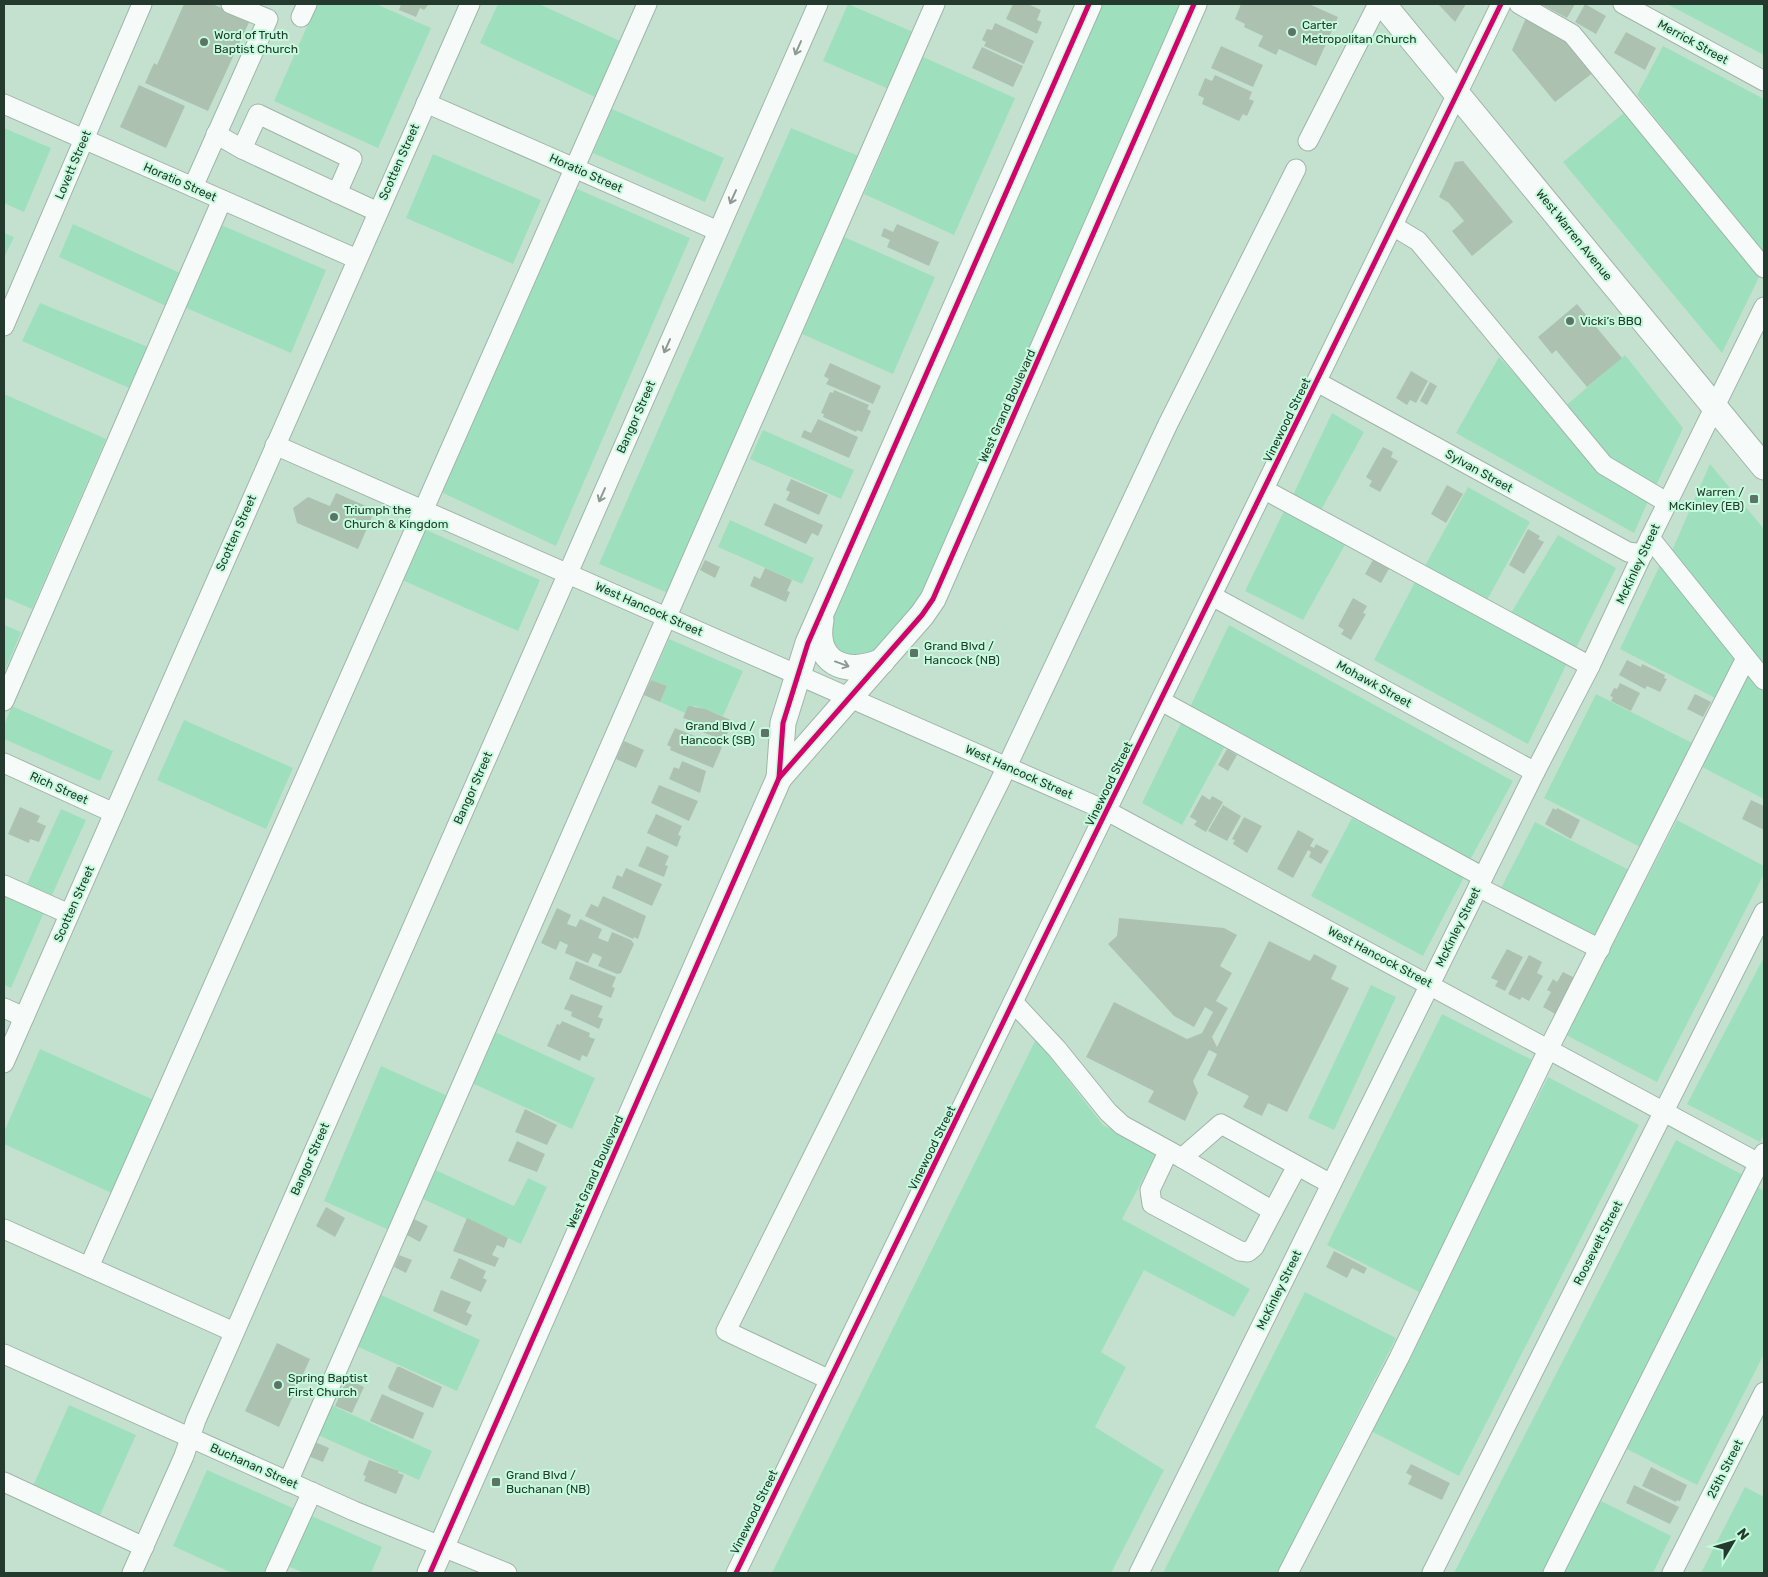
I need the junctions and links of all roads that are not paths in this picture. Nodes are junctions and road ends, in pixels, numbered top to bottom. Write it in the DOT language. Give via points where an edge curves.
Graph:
graph roads {
  1 [pos="142,4"];
  2 [pos="231,4"];
  3 [pos="470,4"];
  4 [pos="647,4"];
  5 [pos="818,4"];
  6 [pos="935,4"];
  7 [pos="1089,4"];
  8 [pos="1194,4"];
  9 [pos="1378,4"];
  10 [pos="1383,4"];
  11 [pos="1502,4"];
  12 [pos="1519,4"];
  13 [pos="1623,4"];
  14 [pos="1764,81"];
  15 [pos="1457,94"];
  16 [pos="426,103"];
  17 [pos="4,104"];
  18 [pos="216,134"];
  19 [pos="84,140"];
  20 [pos="1308,141"];
  21 [pos="242,149"];
  22 [pos="575,168"];
  23 [pos="1296,170"];
  24 [pos="193,187"];
  25 [pos="337,193"];
  26 [pos="222,200"];
  27 [pos="378,212"];
  28 [pos="1393,226"];
  29 [pos="718,231"];
  30 [pos="357,259"];
  31 [pos="1764,268"];
  32 [pos="1764,307"];
  33 [pos="4,326"];
  34 [pos="1317,382"];
  35 [pos="1715,407"];
  36 [pos="275,445"];
  37 [pos="1764,467"];
  38 [pos="1264,490"];
  39 [pos="1668,503"];
  40 [pos="423,510"];
  41 [pos="1646,546"];
  42 [pos="567,573"];
  43 [pos="1212,596"];
  44 [pos="822,610"];
  45 [pos="668,617"];
  46 [pos="1746,658"];
  47 [pos="882,661"];
  48 [pos="1590,666"];
  49 [pos="799,675"];
  50 [pos="1764,680"];
  51 [pos="850,697"];
  52 [pos="4,701"];
  53 [pos="1161,701"];
  54 [pos="4,763"];
  55 [pos="1007,767"];
  56 [pos="1535,772"];
  57 [pos="779,778"];
  58 [pos="1107,811"];
  59 [pos="114,812"];
  60 [pos="1481,882"];
  61 [pos="4,885"];
  62 [pos="1764,912"];
  63 [pos="69,914"];
  64 [pos="1600,949"];
  65 [pos="1430,984"];
  66 [pos="1013,1002"];
  67 [pos="4,1008"];
  68 [pos="24,1016"];
  69 [pos="1549,1048"];
  70 [pos="4,1063"];
  71 [pos="1664,1110"];
  72 [pos="1175,1155"];
  73 [pos="1762,1160"];
  74 [pos="1298,1166"];
  75 [pos="1331,1184"];
  76 [pos="1273,1211"];
  77 [pos="4,1229"];
  78 [pos="89,1267"];
  79 [pos="234,1332"];
  80 [pos="4,1354"];
  81 [pos="830,1380"];
  82 [pos="1764,1392"];
  83 [pos="190,1438"];
  84 [pos="4,1482"];
  85 [pos="288,1482"];
  86 [pos="312,1492"];
  87 [pos="144,1547"];
  88 [pos="441,1547"];
  89 [pos="132,1573"];
  90 [pos="276,1573"];
  91 [pos="430,1573"];
  92 [pos="507,1573"];
  93 [pos="736,1573"];
  94 [pos="1139,1573"];
  95 [pos="1288,1573"];
  96 [pos="1432,1573"];
  97 [pos="1552,1573"];
  98 [pos="1672,1573"];
  1 -- 19 [label="street, Lovett Street"];
  2 -- 18 [label="street" via="268,19"];
  3 -- 16 [label="street, Scotten Street"];
  4 -- 22 [label="street"];
  5 -- 29 [label="street, Bangor Street, one-way"];
  6 -- 45 [label="street"];
  7 -- 44 [label="main road, West Grand Boulevard"];
  8 -- 47 [label="main road, West Grand Boulevard" via="941,582 922,615"];
  9 -- 20 [label="street"];
  10 -- 15 [label="main road, West Warren Avenue"];
  11 -- 15 [label="street, Vinewood Street"];
  12 -- 31 [label="street" via="1572,34"];
  13 -- 14 [label="street, Merrick Street"];
  15 -- 28 [label="street, Vinewood Street"];
  15 -- 35 [label="main road, West Warren Avenue"];
  16 -- 22 [label="street, Horatio Street"];
  16 -- 27 [label="street, Scotten Street"];
  17 -- 19 [label="street, Horatio Street"];
  18 -- 21 [label="street"];
  18 -- 24 [label="street"];
  19 -- 24 [label="street, Horatio Street"];
  19 -- 33 [label="street, Lovett Street"];
  21 -- 25 [label="street"];
  21 -- 25 [label="street" via="258,114 352,158"];
  22 -- 29 [label="street, Horatio Street"];
  22 -- 40 [label="street"];
  23 -- 55 [label="street" via="1168,424"];
  24 -- 26 [label="street, Horatio Street"];
  25 -- 27 [label="street"];
  26 -- 30 [label="street, Horatio Street"];
  26 -- 52 [label="street"];
  27 -- 30 [label="street, Scotten Street"];
  28 -- 34 [label="street, Vinewood Street"];
  28 -- 39 [label="street" via="1418,241 1604,465"];
  29 -- 42 [label="street, Bangor Street, one-way"];
  30 -- 36 [label="street, Scotten Street"];
  32 -- 35 [label="street, McKinley Street"];
  34 -- 38 [label="street, Vinewood Street"];
  34 -- 41 [label="street, Sylvan Street" via="1628,552"];
  35 -- 37 [label="main road, West Warren Avenue"];
  35 -- 39 [label="street, McKinley Street"];
  36 -- 40 [label="street, West Hancock Street"];
  36 -- 59 [label="street, Scotten Street"];
  38 -- 43 [label="street, Vinewood Street"];
  38 -- 48 [label="street"];
  39 -- 41 [label="street, McKinley Street"];
  40 -- 42 [label="street, West Hancock Street"];
  40 -- 78 [label="street"];
  41 -- 46 [label="street"];
  41 -- 48 [label="street, McKinley Street"];
  42 -- 45 [label="street, West Hancock Street"];
  42 -- 79 [label="street, Bangor Street"];
  43 -- 53 [label="street, Vinewood Street"];
  43 -- 56 [label="street, Mohawk Street"];
  44 -- 47 [label="main road, one-way" via="820,645 827,657 840,665 859,669"];
  44 -- 49 [label="main road, West Grand Boulevard"];
  45 -- 49 [label="street, West Hancock Street"];
  45 -- 85 [label="street"];
  46 -- 50 [label="street"];
  46 -- 64 [label="street"];
  47 -- 51 [label="main road, West Grand Boulevard"];
  48 -- 56 [label="street, McKinley Street"];
  49 -- 51 [label="street, West Hancock Street"];
  49 -- 57 [label="main road, West Grand Boulevard" via="783,723"];
  51 -- 55 [label="street, West Hancock Street"];
  51 -- 57 [label="main road, West Grand Boulevard"];
  53 -- 58 [label="street, Vinewood Street"];
  53 -- 60 [label="street"];
  54 -- 59 [label="street, Rich Street"];
  55 -- 58 [label="street, West Hancock Street"];
  55 -- 81 [label="street" via="726,1331"];
  56 -- 60 [label="street, McKinley Street"];
  57 -- 88 [label="main road, West Grand Boulevard"];
  58 -- 65 [label="street, West Hancock Street"];
  58 -- 66 [label="street, Vinewood Street"];
  59 -- 63 [label="street, Scotten Street"];
  60 -- 64 [label="street"];
  60 -- 65 [label="street, McKinley Street"];
  61 -- 63 [label="street"];
  62 -- 71 [label="street, Roosevelt Street"];
  63 -- 68 [label="street, Scotten Street"];
  64 -- 69 [label="street"];
  65 -- 69 [label="street, West Hancock Street"];
  65 -- 75 [label="street, McKinley Street"];
  66 -- 72 [label="street" via="1057,1049 1108,1112 1122,1125"];
  66 -- 81 [label="street, Vinewood Street"];
  67 -- 68 [label="street"];
  68 -- 70 [label="street, Scotten Street"];
  69 -- 71 [label="street, West Hancock Street"];
  69 -- 95 [label="street" via="1399,1358"];
  71 -- 73 [label="street, West Hancock Street"];
  71 -- 96 [label="street, Roosevelt Street"];
  72 -- 74 [label="street" via="1221,1124"];
  72 -- 76 [label="street"];
  72 -- 76 [label="street" via="1150,1190 1152,1204 1240,1251 1248,1252"];
  73 -- 97 [label="street"];
  74 -- 75 [label="street"];
  74 -- 76 [label="street"];
  75 -- 94 [label="street, McKinley Street"];
  77 -- 78 [label="street"];
  78 -- 79 [label="street"];
  79 -- 83 [label="street, Bangor Street"];
  80 -- 83 [label="street, Buchanan Street"];
  81 -- 93 [label="street, Vinewood Street"];
  82 -- 98 [label="street, 25th Street"];
  83 -- 85 [label="street, Buchanan Street"];
  83 -- 87 [label="street, Bangor Street"];
  84 -- 87 [label="street"];
  85 -- 86 [label="street, Buchanan Street"];
  86 -- 88 [label="street, Buchanan Street"];
  86 -- 90 [label="street"];
  87 -- 89 [label="street, Bangor Street"];
  88 -- 91 [label="main road, West Grand Boulevard"];
  88 -- 92 [label="street, Buchanan Street"];
}
